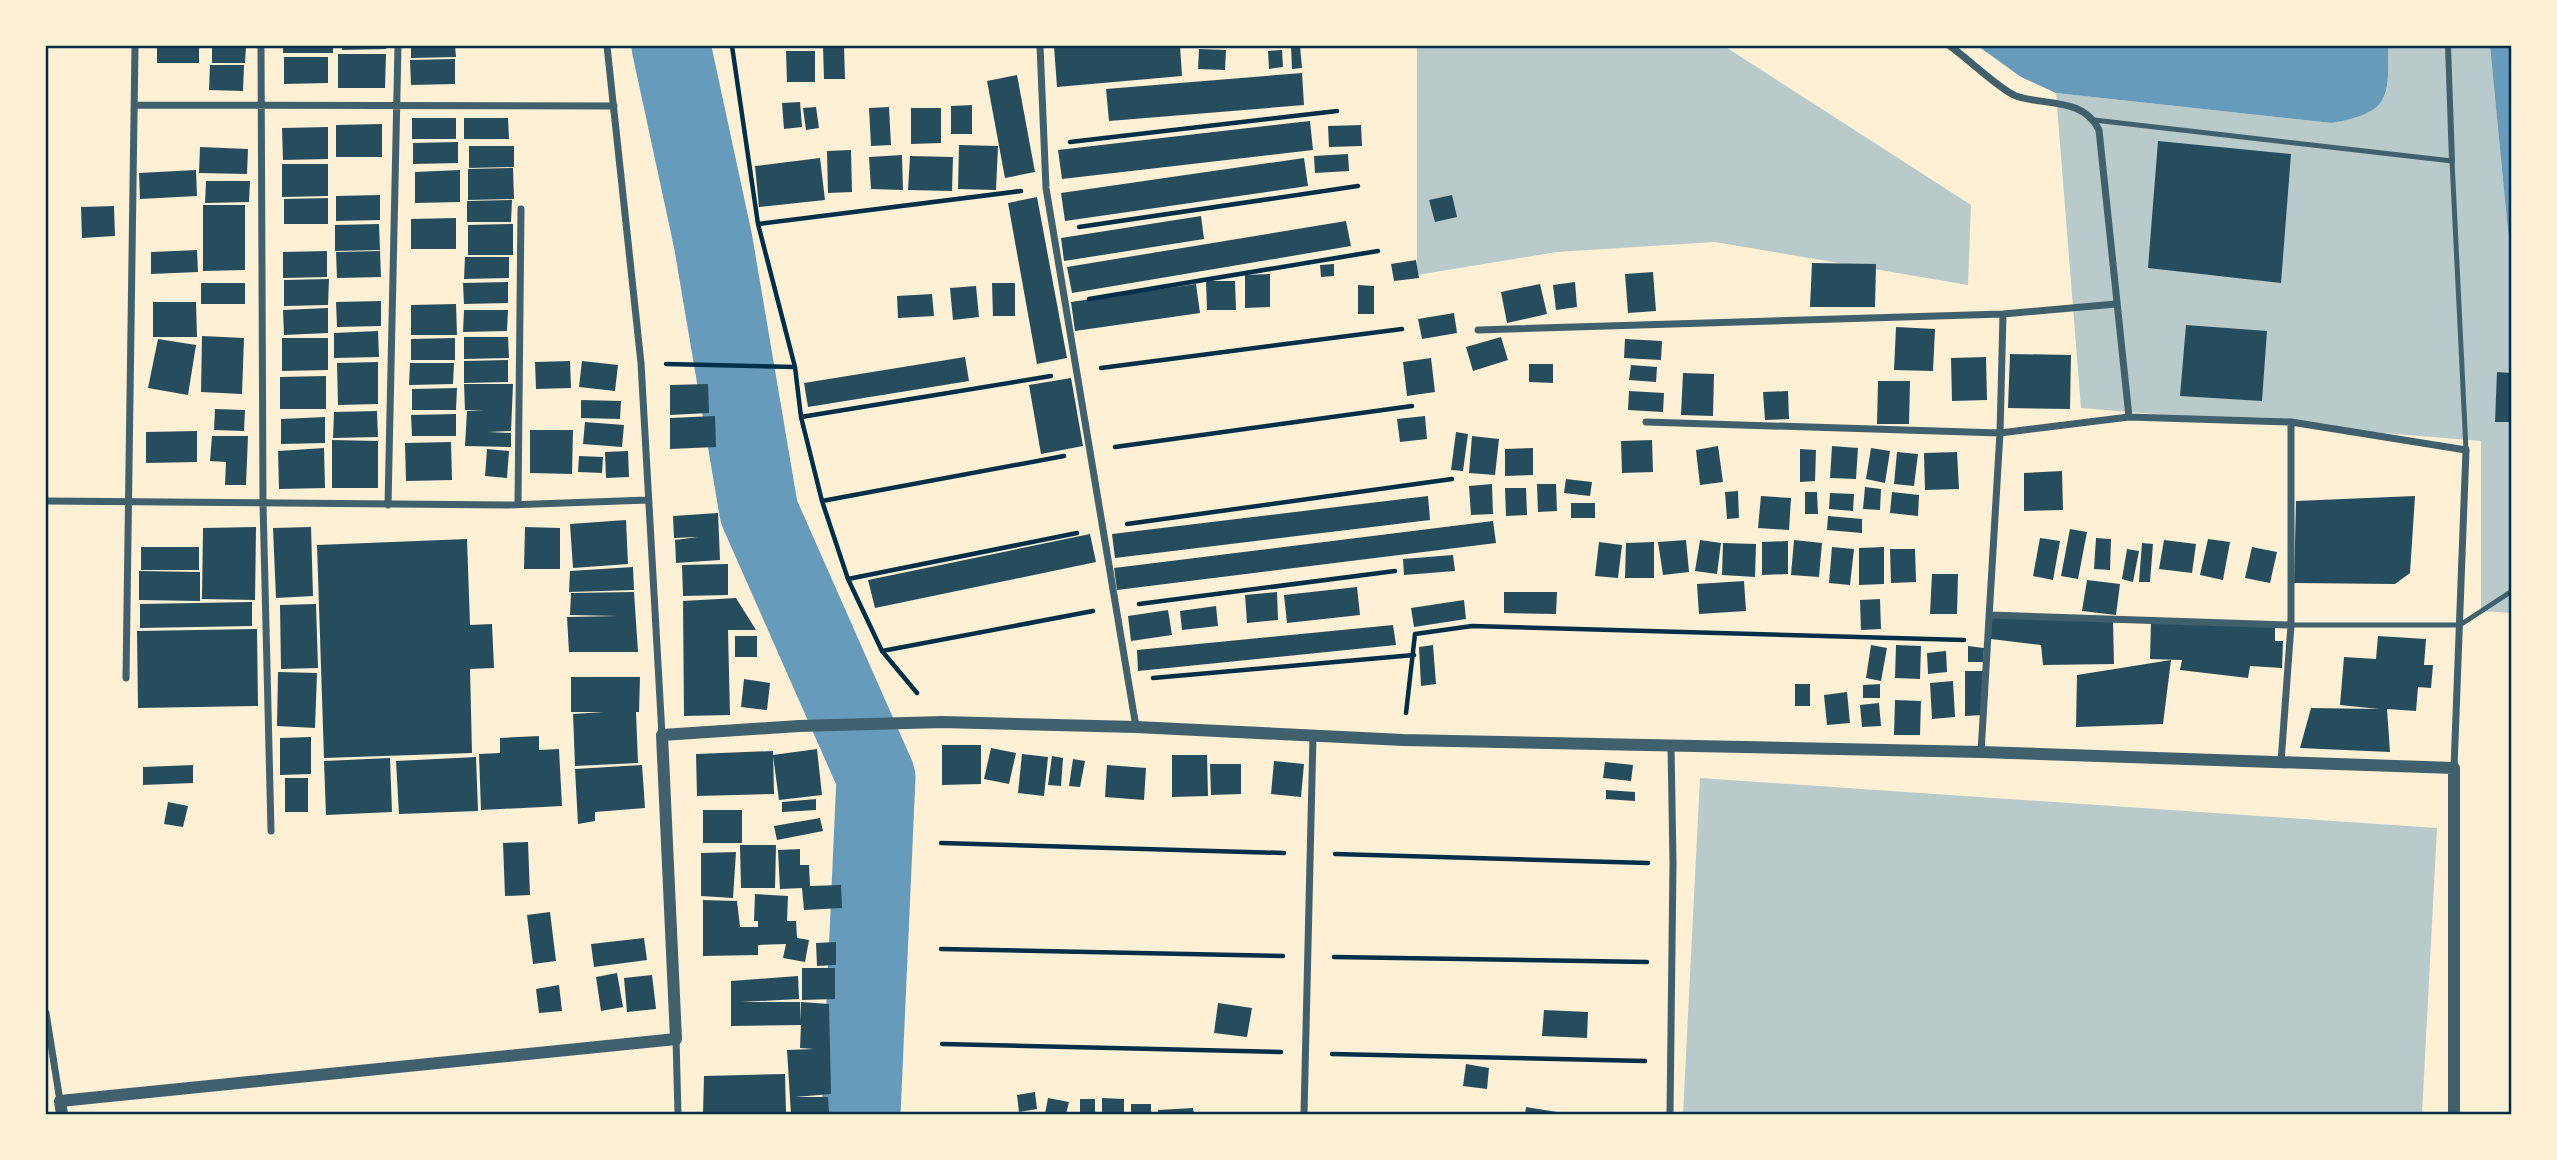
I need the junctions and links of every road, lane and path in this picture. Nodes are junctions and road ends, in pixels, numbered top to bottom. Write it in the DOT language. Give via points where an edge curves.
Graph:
graph roads {
  1 [pos="135,46"];
  2 [pos="261,46"];
  3 [pos="398,46"];
  4 [pos="607,46"];
  5 [pos="732,46"];
  6 [pos="1040,46"];
  7 [pos="1950,46"];
  8 [pos="2448,46"];
  9 [pos="135,105"];
  10 [pos="260,105"];
  11 [pos="397,106"];
  12 [pos="614,106"];
  13 [pos="1337,111"];
  14 [pos="2095,120"];
  15 [pos="1044,145"];
  16 [pos="2452,161"];
  17 [pos="1358,186"];
  18 [pos="1046,188"];
  19 [pos="521,209"];
  20 [pos="758,224"];
  21 [pos="1053,231"];
  22 [pos="1378,251"];
  23 [pos="1064,300"];
  24 [pos="2116,304"];
  25 [pos="2003,314"];
  26 [pos="1478,330"];
  27 [pos="641,363"];
  28 [pos="795,367"];
  29 [pos="2129,417"];
  30 [pos="1646,422"];
  31 [pos="2291,422"];
  32 [pos="2000,433"];
  33 [pos="2466,450"];
  34 [pos="1452,479"];
  35 [pos="648,500"];
  36 [pos="46,501"];
  37 [pos="127,501"];
  38 [pos="263,503"];
  39 [pos="518,504"];
  40 [pos="388,505"];
  41 [pos="1103,527"];
  42 [pos="848,579"];
  43 [pos="2511,591"];
  44 [pos="1990,615"];
  45 [pos="2291,625"];
  46 [pos="2459,625"];
  47 [pos="1989,640"];
  48 [pos="1414,655"];
  49 [pos="125,678"];
  50 [pos="1128,681"];
  51 [pos="939,722"];
  52 [pos="1136,727"];
  53 [pos="663,735"];
  54 [pos="1313,736"];
  55 [pos="1403,740"];
  56 [pos="1671,744"];
  57 [pos="1981,752"];
  58 [pos="2281,762"];
  59 [pos="2454,768"];
  60 [pos="271,831"];
  61 [pos="46,1013"];
  62 [pos="676,1039"];
  63 [pos="60,1101"];
  64 [pos="62,1115"];
  65 [pos="678,1115"];
  66 [pos="1304,1115"];
  67 [pos="1670,1115"];
  68 [pos="2454,1115"];
  1 -- 9 [label="street"];
  2 -- 10 [label="street"];
  3 -- 11 [label="street"];
  4 -- 12 [label="street"];
  5 -- 20 [label="path"];
  6 -- 15 [label="street"];
  7 -- 14 [label="street" via="2015,95 2052,100"];
  8 -- 16 [label="street"];
  9 -- 10 [label="street"];
  9 -- 37 [label="street"];
  10 -- 11 [label="street"];
  10 -- 38 [label="street"];
  11 -- 12 [label="street"];
  11 -- 40 [label="street"];
  12 -- 27 [label="street"];
  13 -- 15 [label="path"];
  14 -- 16 [label="lane"];
  14 -- 24 [label="street" via="2102,137"];
  15 -- 18 [label="street"];
  16 -- 33 [label="lane"];
  17 -- 21 [label="path"];
  18 -- 20 [label="path"];
  18 -- 21 [label="street"];
  19 -- 39 [label="street"];
  20 -- 28 [label="path"];
  21 -- 23 [label="street"];
  22 -- 23 [label="path"];
  23 -- 41 [label="street"];
  24 -- 25 [label="street"];
  24 -- 29 [label="street"];
  25 -- 26 [label="street"];
  25 -- 32 [label="street"];
  27 -- 28 [label="path"];
  27 -- 35 [label="street"];
  28 -- 42 [label="path" via="801,417"];
  29 -- 31 [label="street"];
  29 -- 32 [label="street"];
  30 -- 32 [label="street"];
  31 -- 33 [label="street"];
  31 -- 45 [label="street"];
  32 -- 44 [label="street"];
  33 -- 46 [label="street"];
  34 -- 41 [label="path"];
  35 -- 39 [label="street"];
  35 -- 53 [label="street"];
  36 -- 37 [label="street"];
  37 -- 38 [label="street"];
  37 -- 49 [label="street"];
  38 -- 40 [label="street"];
  38 -- 60 [label="street"];
  39 -- 40 [label="street"];
  41 -- 42 [label="path"];
  41 -- 50 [label="street"];
  42 -- 51 [label="path" via="882,651"];
  43 -- 46 [label="lane"];
  44 -- 45 [label="street"];
  44 -- 47 [label="street"];
  45 -- 46 [label="lane"];
  45 -- 58 [label="street"];
  46 -- 59 [label="street"];
  47 -- 48 [label="path" via="1472,626 1415,634"];
  47 -- 57 [label="street"];
  48 -- 50 [label="path"];
  48 -- 55 [label="path"];
  50 -- 52 [label="street"];
  51 -- 52 [label="street"];
  51 -- 53 [label="street"];
  52 -- 54 [label="street"];
  53 -- 62 [label="street"];
  54 -- 55 [label="street"];
  54 -- 66 [label="street"];
  55 -- 56 [label="street"];
  56 -- 57 [label="street"];
  56 -- 67 [label="street"];
  57 -- 58 [label="street"];
  58 -- 59 [label="street"];
  59 -- 68 [label="street"];
  61 -- 63 [label="street"];
  62 -- 63 [label="street"];
  62 -- 65 [label="street"];
  63 -- 64 [label="street"];
}
